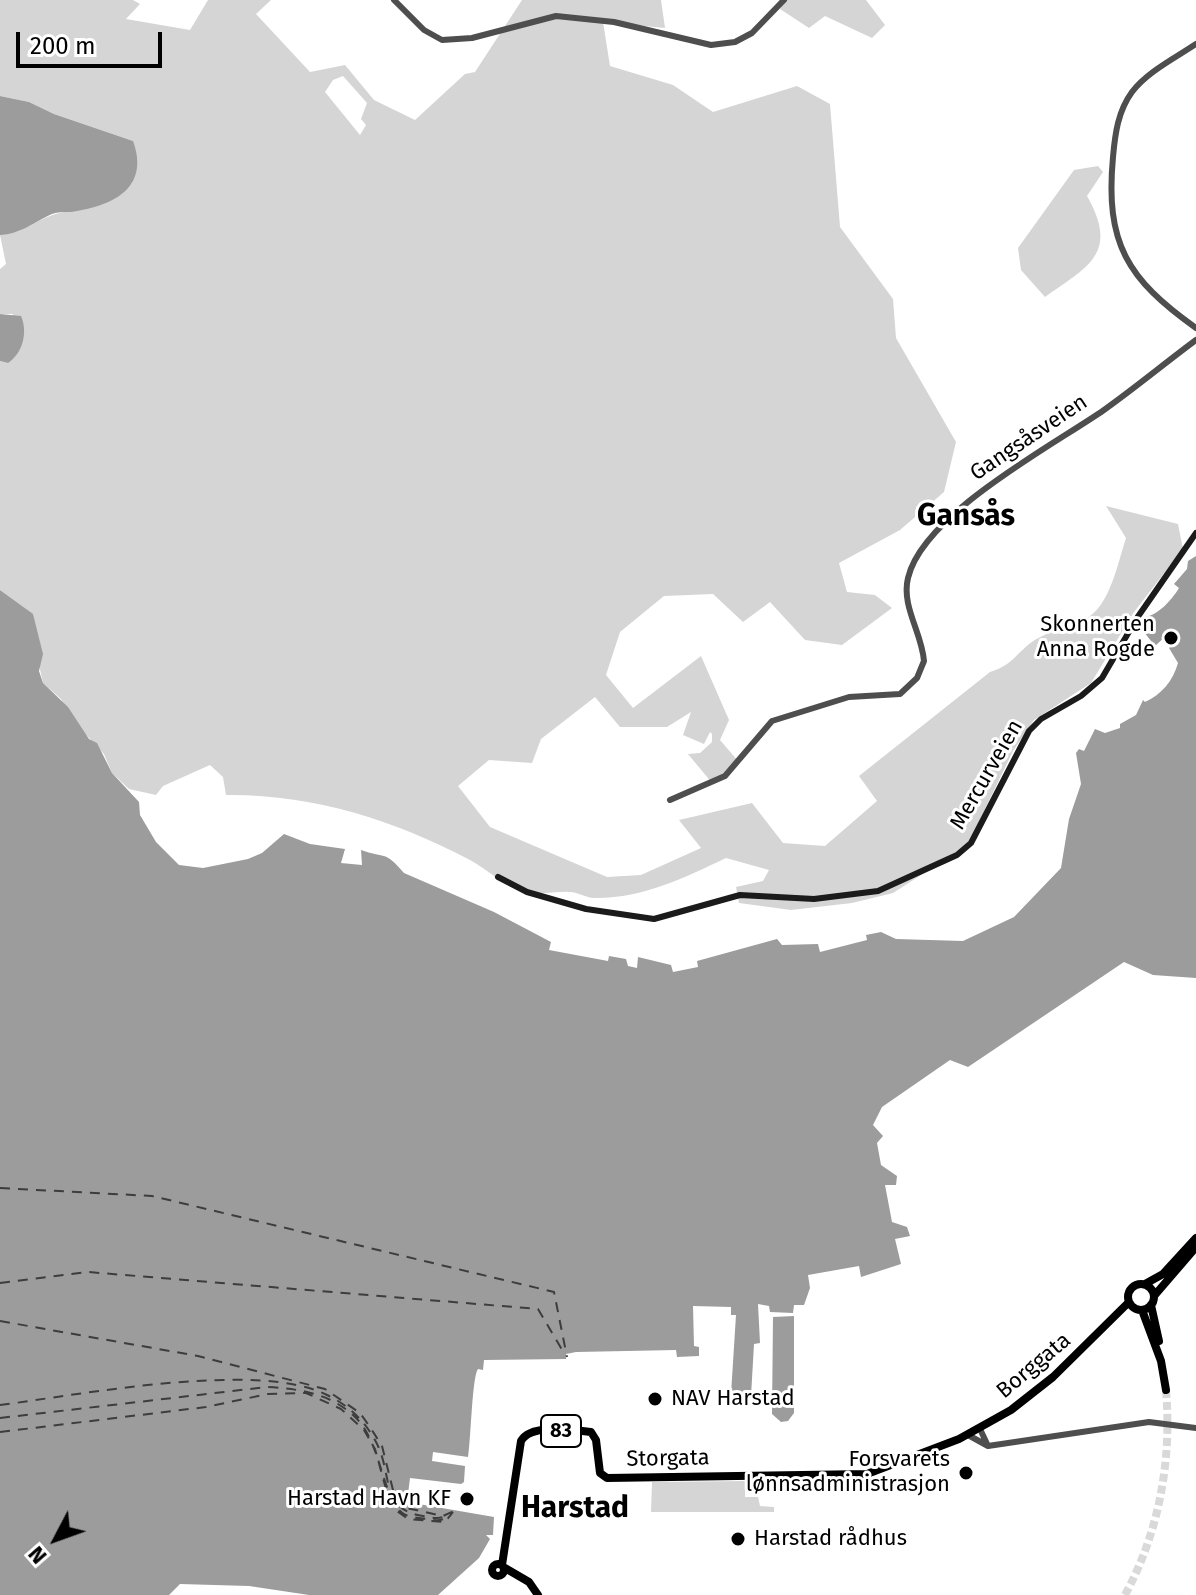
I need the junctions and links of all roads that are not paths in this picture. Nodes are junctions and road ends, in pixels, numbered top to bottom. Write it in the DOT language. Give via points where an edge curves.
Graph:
graph roads {
  1 [pos="394,0"];
  2 [pos="784,0"];
  3 [pos="1196,44"];
  4 [pos="1196,328"];
  5 [pos="1196,340"];
  6 [pos="1196,533"];
  7 [pos="670,800"];
  8 [pos="498,877"];
  9 [pos="1196,1238"];
  10 [pos="1196,1247"];
  11 [pos="1144,1284"];
  12 [pos="1153,1300"];
  13 [pos="1136,1307"];
  14 [pos="1161,1361"];
  15 [pos="1166,1390"];
  16 [pos="1196,1428"];
  17 [pos="980,1429"];
  18 [pos="968,1435"];
  19 [pos="988,1446"];
  20 [pos="535,1595"];
  1 -- 2 [label="street" via="442,40 472,38 556,16 614,22 711,45 752,33"];
  3 -- 4 [label="street" via="1140,84 1124,105 1114,149 1111,203 1115,229 1133,272 1155,298"];
  5 -- 7 [label="street, Gangsåsveien" via="972,498 933,537 908,579 907,598 924,661 910,687 890,697 849,697 772,721 725,776"];
  6 -- 8 [label="main road, Mercurveien" via="1102,678 1029,731 971,843 957,855 878,891 814,899 731,896 644,919 563,903"];
  9 -- 11 [label="highway, 83" via="1163,1274"];
  10 -- 12 [label="highway, 83"];
  11 -- 12 [label="highway"];
  11 -- 13 [label="highway, 83" via="1131,1288"];
  12 -- 13 [label="highway, 83"];
  12 -- 14 [label="highway"];
  13 -- 14 [label="highway"];
  13 -- 17 [label="highway, Borggata / 83" via="1036,1392"];
  14 -- 15 [label="highway"];
  16 -- 19 [label="street" via="1143,1422"];
  17 -- 18 [label="highway, Storgata / 83"];
  17 -- 19 [label="street"];
  18 -- 19 [label="street"];
  18 -- 20 [label="highway, Storgata / 83" via="859,1475 602,1476 596,1440 587,1431 527,1433 521,1438 501,1568"];
}
